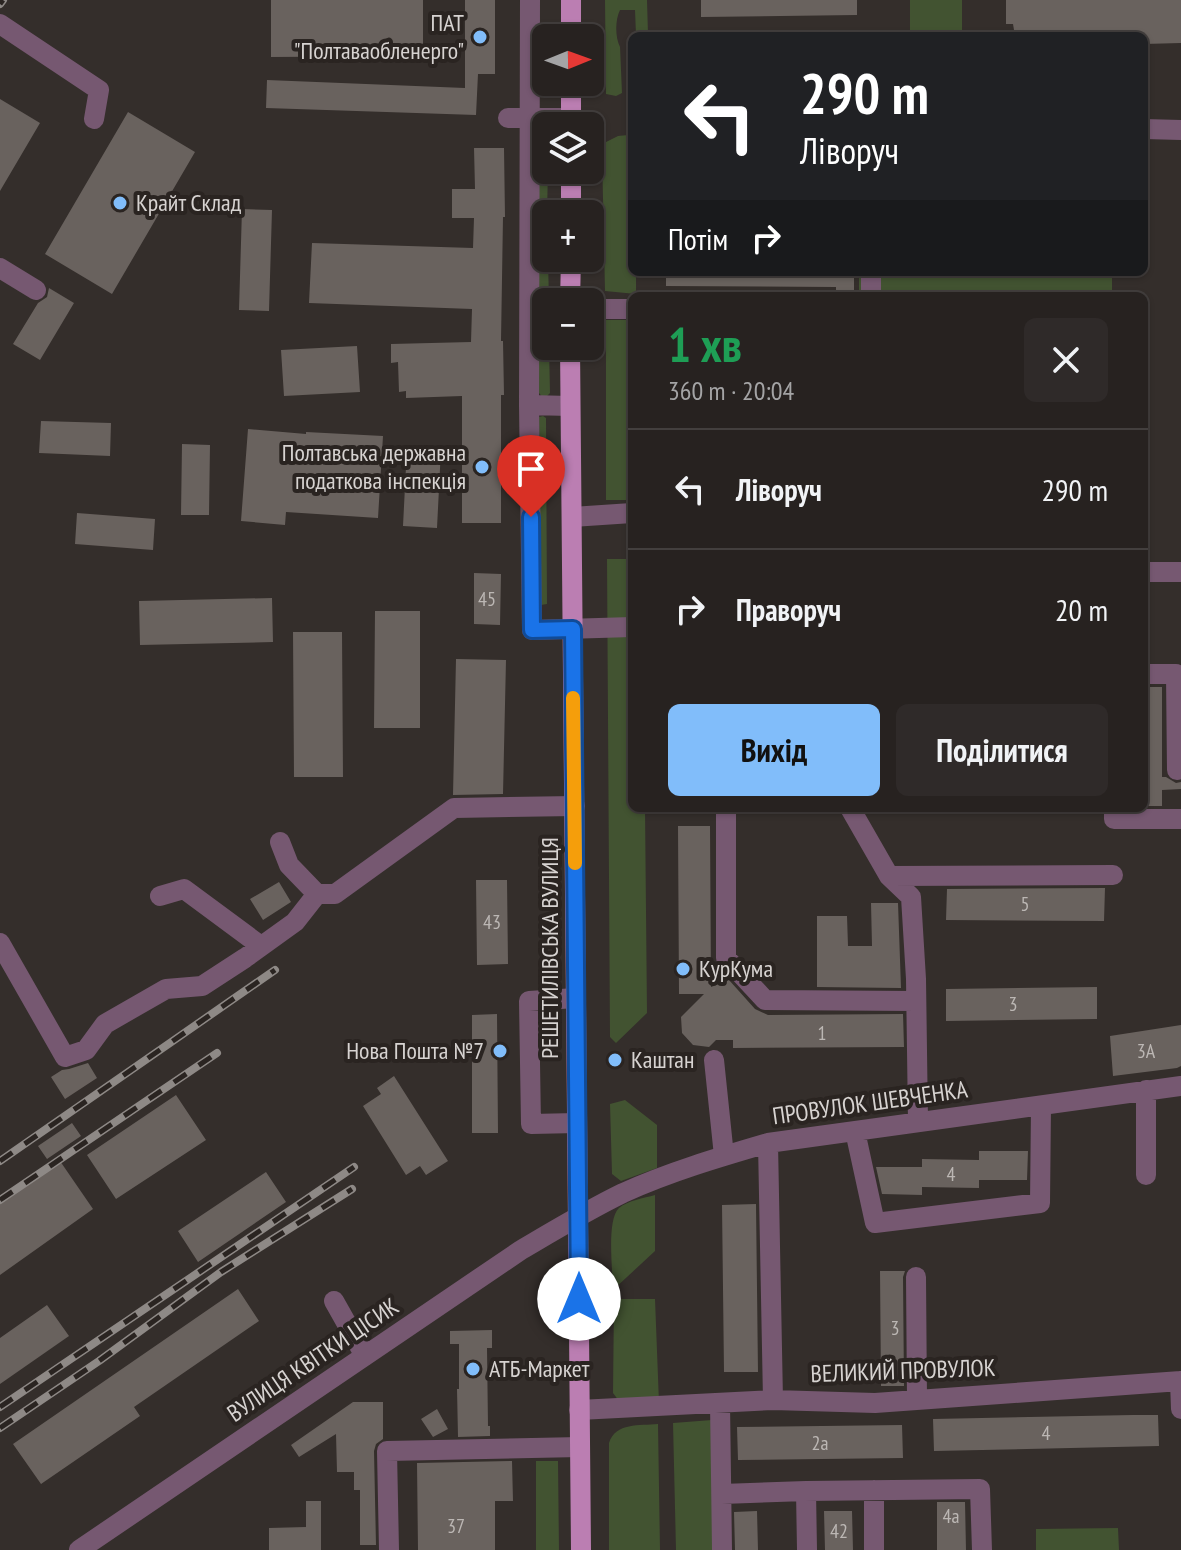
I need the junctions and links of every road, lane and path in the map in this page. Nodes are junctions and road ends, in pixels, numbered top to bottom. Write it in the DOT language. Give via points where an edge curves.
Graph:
graph roads {
  1 [pos="530,0"];
  2 [pos="571,0"];
  3 [pos="0,24"];
  4 [pos="571,24"];
  5 [pos="508,118"];
  6 [pos="530,118"];
  7 [pos="94,119"];
  8 [pos="1148,129"];
  9 [pos="1181,130"];
  10 [pos="0,268"];
  11 [pos="36,290"];
  12 [pos="604,309"];
  13 [pos="628,309"];
  14 [pos="570,360"];
  15 [pos="529,405"];
  16 [pos="570,406"];
  17 [pos="628,513"];
  18 [pos="572,517"];
  19 [pos="1148,572"];
  20 [pos="1181,572"];
  21 [pos="628,627"];
  22 [pos="573,629"];
  23 [pos="1148,674"];
  24 [pos="1177,770"];
  25 [pos="575,806"];
  26 [pos="726,812"];
  27 [pos="852,812"];
  28 [pos="1114,812"];
  29 [pos="1181,819"];
  30 [pos="280,842"];
  31 [pos="1113,875"];
  32 [pos="889,876"];
  33 [pos="317,894"];
  34 [pos="160,896"];
  35 [pos="0,943"];
  36 [pos="261,946"];
  37 [pos="576,998"];
  38 [pos="916,1001"];
  39 [pos="714,1060"];
  40 [pos="1181,1086"];
  41 [pos="1146,1090"];
  42 [pos="1041,1106"];
  43 [pos="918,1122"];
  44 [pos="577,1123"];
  45 [pos="855,1131"];
  46 [pos="768,1143"];
  47 [pos="724,1156"];
  48 [pos="1146,1175"];
  49 [pos="578,1217"];
  50 [pos="916,1277"];
  51 [pos="334,1301"];
  52 [pos="365,1356"];
  53 [pos="1181,1381"];
  54 [pos="773,1400"];
  55 [pos="917,1400"];
  56 [pos="720,1403"];
  57 [pos="1181,1409"];
  58 [pos="579,1410"];
  59 [pos="580,1447"];
  60 [pos="874,1490"];
  61 [pos="806,1491"];
  62 [pos="722,1494"];
  63 [pos="79,1550"];
  64 [pos="389,1550"];
  65 [pos="581,1550"];
  66 [pos="722,1550"];
  67 [pos="807,1550"];
  68 [pos="874,1550"];
  69 [pos="982,1550"];
  1 -- 6 [label="street"];
  2 -- 4 [label="main road"];
  3 -- 7 [label="street" via="99,90"];
  5 -- 6 [label="street"];
  6 -- 15 [label="street"];
  8 -- 9 [label="street"];
  10 -- 11 [label="street"];
  12 -- 13 [label="street"];
  14 -- 16 [label="main road, РЕШЕТИЛІВСЬКА ВУЛИЦЯ"];
  15 -- 16 [label="street"];
  15 -- 22 [label="street" via="532,630"];
  16 -- 18 [label="main road, РЕШЕТИЛІВСЬКА ВУЛИЦЯ"];
  17 -- 18 [label="street"];
  18 -- 22 [label="main road, РЕШЕТИЛІВСЬКА ВУЛИЦЯ"];
  19 -- 20 [label="street"];
  21 -- 22 [label="street"];
  22 -- 25 [label="main road, РЕШЕТИЛІВСЬКА ВУЛИЦЯ"];
  23 -- 24 [label="street" via="1176,674"];
  25 -- 33 [label="street" via="454,808 335,894"];
  25 -- 37 [label="main road, РЕШЕТИЛІВСЬКА ВУЛИЦЯ"];
  26 -- 38 [label="street" via="726,958 765,1000"];
  27 -- 32 [label="street"];
  28 -- 29 [label="street" via="1114,819"];
  30 -- 33 [label="street" via="289,865"];
  31 -- 32 [label="street"];
  32 -- 38 [label="street" via="911,897"];
  33 -- 36 [label="street" via="295,922"];
  34 -- 36 [label="street" via="184,889"];
  35 -- 36 [label="street" via="65,1057 86,1050 105,1024 166,989 202,986"];
  37 -- 44 [label="main road, РЕШЕТИЛІВСЬКА ВУЛИЦЯ"];
  37 -- 44 [label="street" via="529,1001 531,1124"];
  38 -- 43 [label="street"];
  39 -- 47 [label="street"];
  40 -- 41 [label="street, ПРОВУЛОК ШЕВЧЕНКА"];
  41 -- 42 [label="street, ПРОВУЛОК ШЕВЧЕНКА"];
  41 -- 48 [label="street"];
  42 -- 43 [label="street, ПРОВУЛОК ШЕВЧЕНКА"];
  42 -- 45 [label="street" via="1040,1203 875,1223"];
  43 -- 45 [label="street, ПРОВУЛОК ШЕВЧЕНКА"];
  44 -- 49 [label="main road, РЕШЕТИЛІВСЬКА ВУЛИЦЯ"];
  45 -- 46 [label="street, ПРОВУЛОК ШЕВЧЕНКА"];
  46 -- 47 [label="street, ПРОВУЛОК ШЕВЧЕНКА"];
  46 -- 54 [label="street"];
  47 -- 49 [label="street, ПРОВУЛОК ШЕВЧЕНКА" via="624,1193"];
  49 -- 52 [label="street, ВУЛИЦЯ КВІТКИ ЦІСИК"];
  49 -- 58 [label="main road, РЕШЕТИЛІВСЬКА ВУЛИЦЯ"];
  50 -- 55 [label="street"];
  51 -- 52 [label="street"];
  52 -- 63 [label="street, ВУЛИЦЯ КВІТКИ ЦІСИК"];
  53 -- 55 [label="street, ВЕЛИКИЙ ПРОВУЛОК"];
  53 -- 57 [label="street"];
  54 -- 55 [label="street, ВЕЛИКИЙ ПРОВУЛОК"];
  54 -- 56 [label="street, ВЕЛИКИЙ ПРОВУЛОК"];
  56 -- 58 [label="street, ВЕЛИКИЙ ПРОВУЛОК"];
  56 -- 62 [label="street"];
  58 -- 59 [label="main road, РЕШЕТИЛІВСЬКА ВУЛИЦЯ"];
  59 -- 64 [label="street" via="387,1451"];
  59 -- 65 [label="main road, РЕШЕТИЛІВСЬКА ВУЛИЦЯ"];
  60 -- 61 [label="street"];
  60 -- 68 [label="street"];
  60 -- 69 [label="street" via="980,1489"];
  61 -- 62 [label="street"];
  61 -- 67 [label="street"];
  62 -- 66 [label="street"];
}
